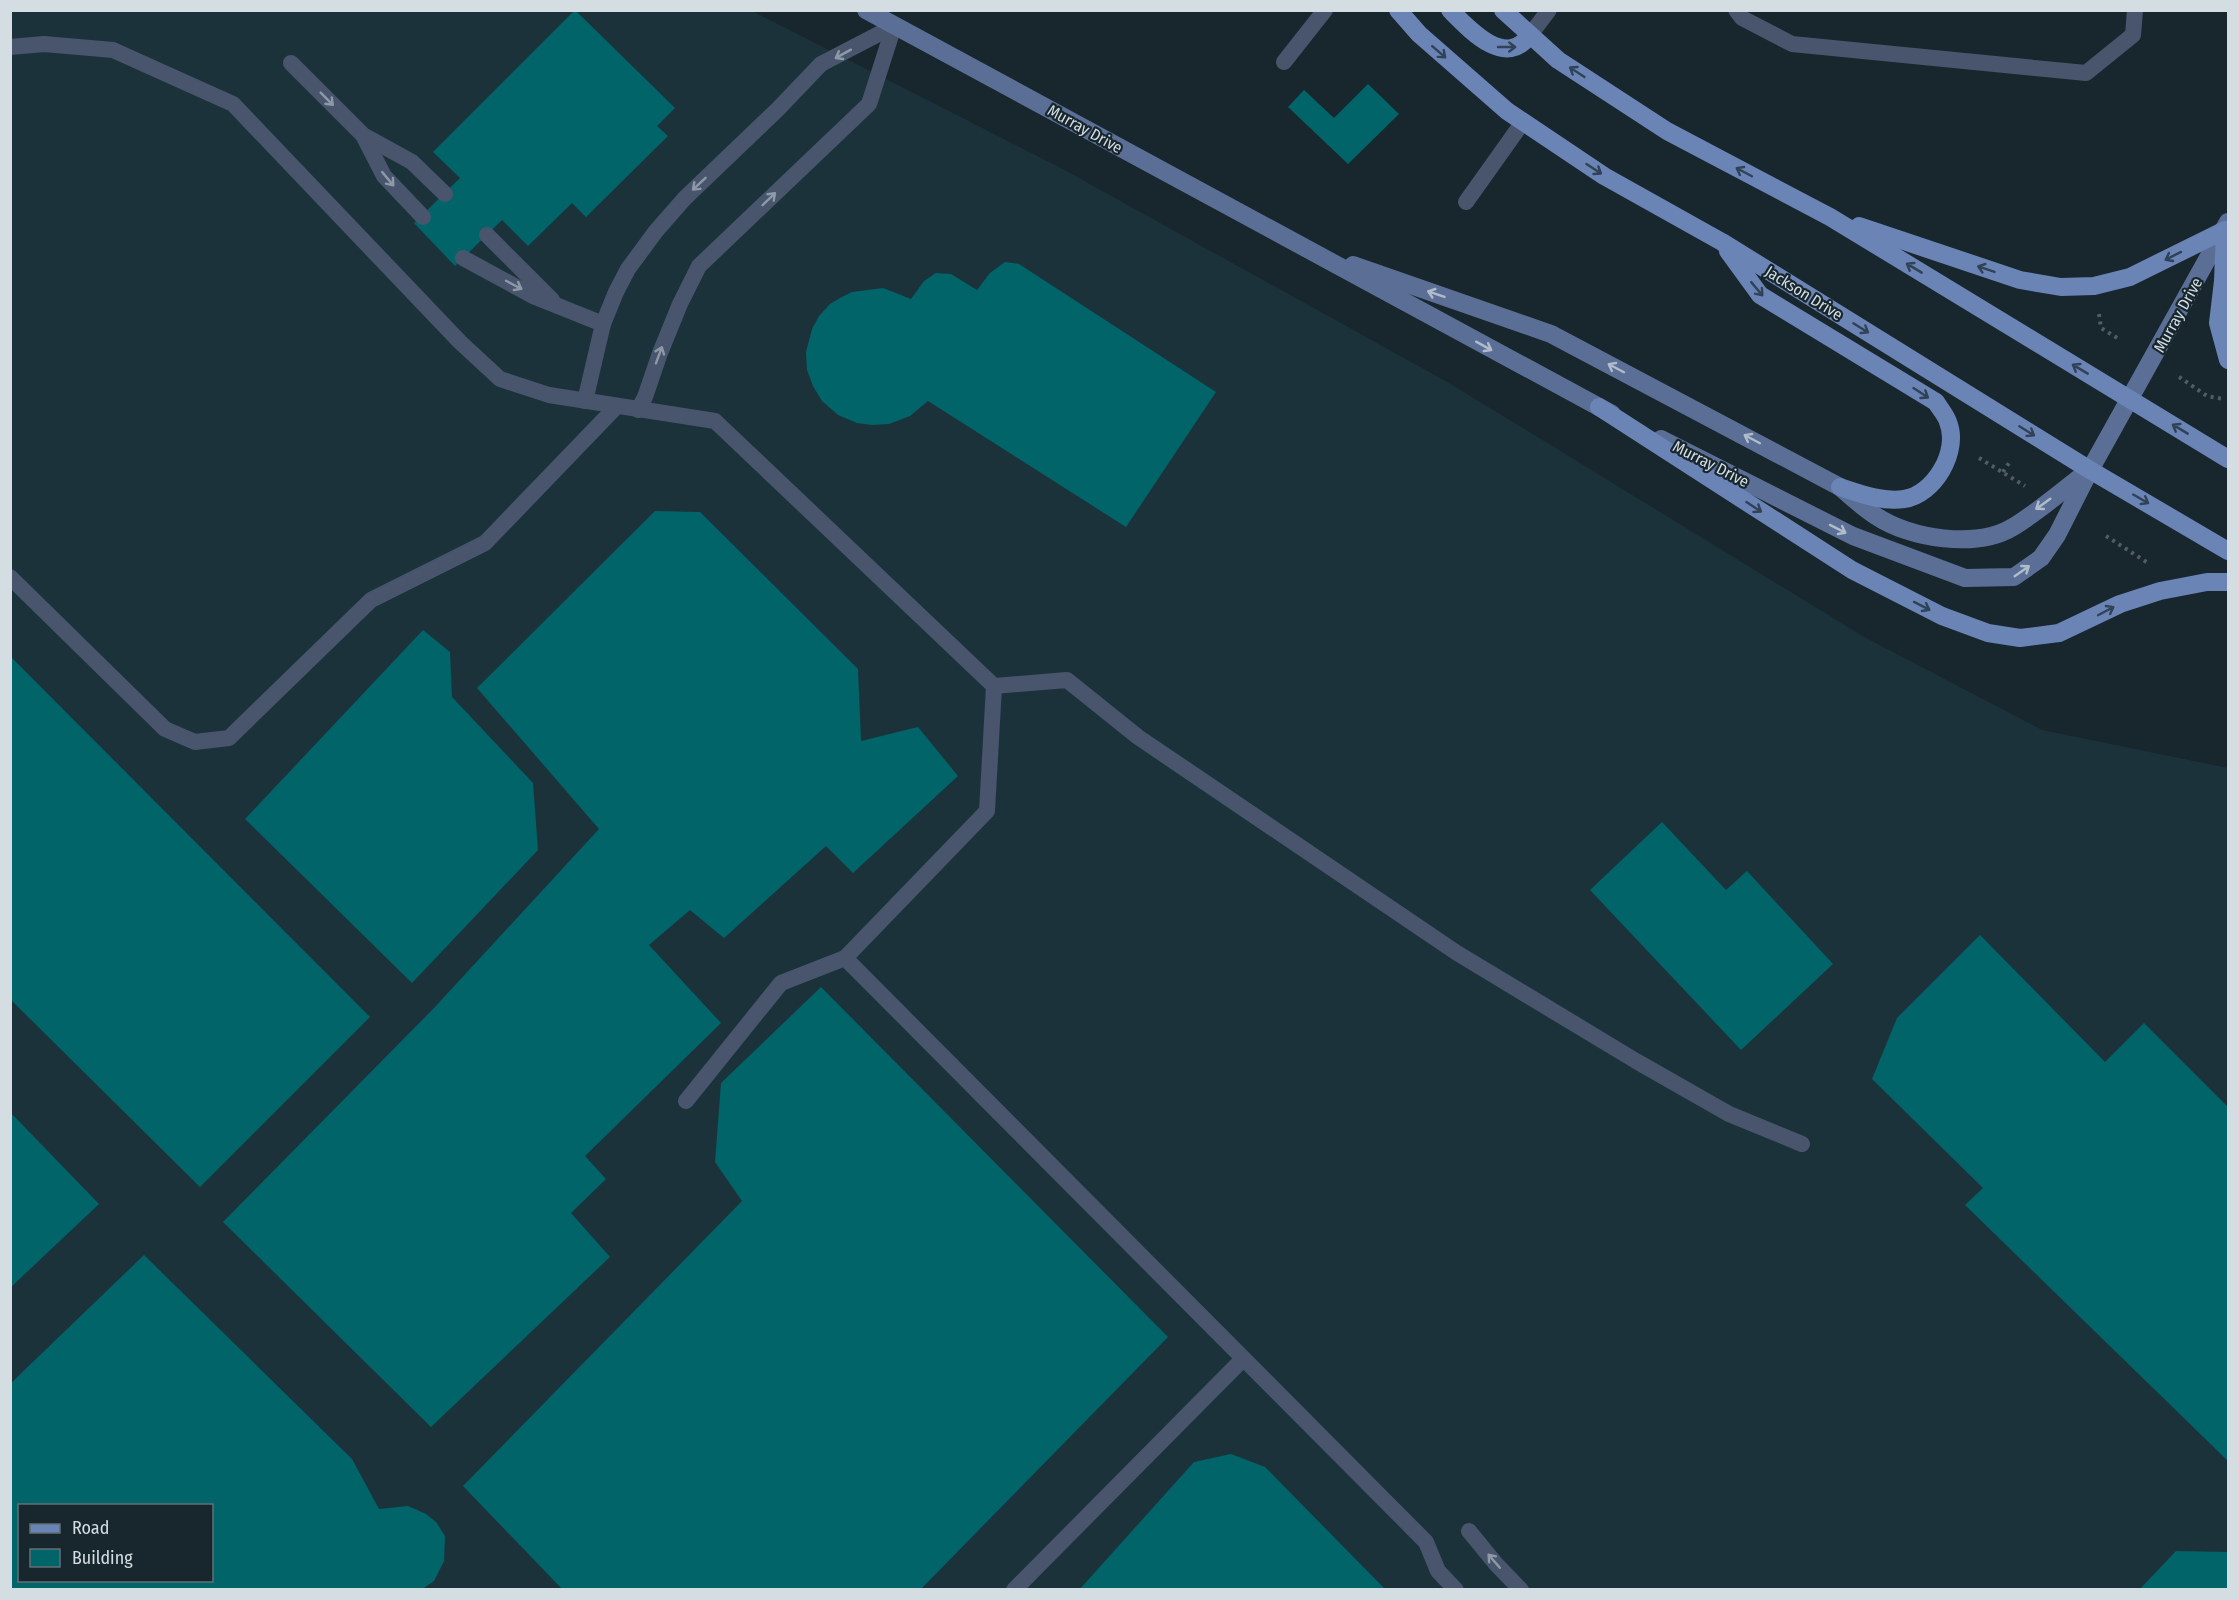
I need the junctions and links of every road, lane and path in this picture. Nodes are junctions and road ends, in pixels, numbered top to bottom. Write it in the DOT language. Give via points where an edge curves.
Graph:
graph roads {
  1 [pos="866,10"];
  2 [pos="1325,10"];
  3 [pos="1398,10"];
  4 [pos="1450,10"];
  5 [pos="1503,10"];
  6 [pos="1550,10"];
  7 [pos="1736,10"];
  8 [pos="2135,10"];
  9 [pos="894,26"];
  10 [pos="1530,35"];
  11 [pos="10,47"];
  12 [pos="1284,62"];
  13 [pos="291,63"];
  14 [pos="1523,122"];
  15 [pos="363,135"];
  16 [pos="445,194"];
  17 [pos="1466,202"];
  18 [pos="423,217"];
  19 [pos="1830,217"];
  20 [pos="2227,226"];
  21 [pos="487,235"];
  22 [pos="1722,242"];
  23 [pos="1303,248"];
  24 [pos="463,258"];
  25 [pos="557,306"];
  26 [pos="2099,311"];
  27 [pos="603,324"];
  28 [pos="2119,339"];
  29 [pos="2229,360"];
  30 [pos="2179,377"];
  31 [pos="2130,399"];
  32 [pos="2223,399"];
  33 [pos="585,401"];
  34 [pos="616,406"];
  35 [pos="1599,407"];
  36 [pos="638,410"];
  37 [pos="1979,458"];
  38 [pos="2229,459"];
  39 [pos="2011,460"];
  40 [pos="2090,470"];
  41 [pos="2003,472"];
  42 [pos="2025,486"];
  43 [pos="1840,487"];
  44 [pos="2106,536"];
  45 [pos="2229,551"];
  46 [pos="2156,568"];
  47 [pos="10,577"];
  48 [pos="2229,582"];
  49 [pos="994,686"];
  50 [pos="845,958"];
  51 [pos="686,1101"];
  52 [pos="1802,1144"];
  53 [pos="1243,1359"];
  54 [pos="1469,1531"];
  55 [pos="1014,1590"];
  56 [pos="1456,1590"];
  57 [pos="1521,1590"];
  1 -- 9 [label="main road, Murray Drive"];
  2 -- 12 [label="lane"];
  3 -- 14 [label="main road, Jackson Drive, one-way" via="1419,34"];
  4 -- 10 [label="main road, one-way" via="1486,42 1500,48 1514,48"];
  5 -- 10 [label="main road"];
  6 -- 10 [label="lane"];
  7 -- 8 [label="lane" via="1742,18 1792,44 2086,73 2133,35"];
  9 -- 23 [label="main road, Murray Drive"];
  9 -- 27 [label="lane, one-way" via="821,64 685,198 628,269"];
  36 -- 9 [label="lane, one-way" via="699,266 869,104"];
  19 -- 10 [label="main road, one-way" via="1667,132 1558,60"];
  11 -- 33 [label="lane" via="44,44 113,50 233,104 460,342 501,379 549,395"];
  13 -- 15 [label="lane, one-way"];
  14 -- 17 [label="lane"];
  14 -- 22 [label="main road, Jackson Drive, one-way" via="1605,176"];
  15 -- 16 [label="lane" via="412,162"];
  15 -- 18 [label="lane, one-way" via="384,176"];
  20 -- 19 [label="main road, one-way" via="2130,277 2094,286 2061,287 2019,280"];
  31 -- 19 [label="main road, one-way"];
  20 -- 29 [label="main road" via="2218,323"];
  20 -- 31 [label="main road, Murray Drive"];
  21 -- 25 [label="lane"];
  22 -- 40 [label="main road, Jackson Drive, one-way"];
  22 -- 43 [label="main road, one-way" via="1760,295 1936,402 1949,423 1947,461 1928,487 1908,499 1892,500"];
  23 -- 35 [label="main road, Murray Drive, one-way"];
  43 -- 23 [label="main road, Murray Drive, one-way" via="1551,333"];
  24 -- 25 [label="lane, one-way"];
  25 -- 27 [label="lane"];
  26 -- 28 [label="path" via="2101,328"];
  27 -- 33 [label="lane"];
  30 -- 32 [label="path" via="2207,396"];
  38 -- 31 [label="main road, one-way"];
  31 -- 40 [label="main road, Murray Drive"];
  33 -- 34 [label="lane"];
  34 -- 36 [label="lane"];
  34 -- 47 [label="lane" via="484,543 371,600 229,738 195,742 165,729"];
  35 -- 40 [label="main road, Murray Drive, one-way" via="1853,536 1965,578 2014,577 2041,558"];
  35 -- 48 [label="main road, one-way" via="1852,570 1942,616 1988,633 2020,638 2059,633 2120,604 2160,591"];
  36 -- 49 [label="lane" via="715,421"];
  37 -- 41 [label="path"];
  39 -- 41 [label="path"];
  40 -- 43 [label="main road, Murray Drive, one-way" via="2012,528 1987,537 1937,538 1916,533 1877,517"];
  40 -- 45 [label="main road, Jackson Drive, one-way"];
  41 -- 42 [label="path"];
  44 -- 46 [label="path"];
  49 -- 50 [label="lane" via="987,811"];
  49 -- 52 [label="lane" via="1067,680 1138,737 1457,953 1729,1114"];
  50 -- 51 [label="lane" via="781,983"];
  50 -- 53 [label="lane"];
  53 -- 55 [label="lane"];
  53 -- 56 [label="lane" via="1426,1542 1438,1571"];
  57 -- 54 [label="lane, one-way"];
}
